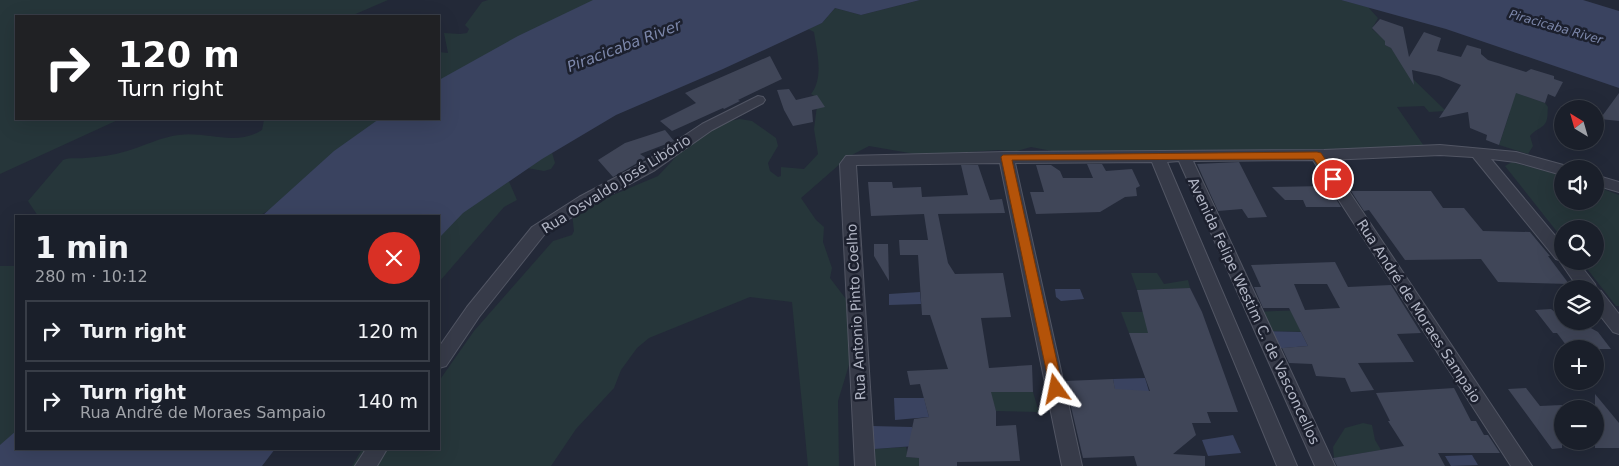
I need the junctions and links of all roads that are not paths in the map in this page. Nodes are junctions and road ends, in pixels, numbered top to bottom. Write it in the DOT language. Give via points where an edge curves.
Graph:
graph roads {
  1 [pos="758,100"];
  2 [pos="1477,152"];
  3 [pos="1317,155"];
  4 [pos="1006,157"];
  5 [pos="1158,157"];
  6 [pos="1184,157"];
  7 [pos="1554,168"];
  8 [pos="1604,183"];
  9 [pos="1619,187"];
  10 [pos="1554,246"];
  11 [pos="1574,270"];
  12 [pos="1582,280"];
  13 [pos="1604,307"];
  14 [pos="1619,326"];
  15 [pos="440,360"];
  16 [pos="376,450"];
  17 [pos="365,466"];
  18 [pos="865,466"];
  19 [pos="1072,466"];
  20 [pos="1287,466"];
  21 [pos="1325,466"];
  22 [pos="1522,466"];
  1 -- 15 [label="street, Rua Osvaldo José Libório" via="707,127 650,166 538,231 473,312"];
  2 -- 3 [label="street" via="1440,150"];
  2 -- 7 [label="street" via="1516,157"];
  2 -- 10 [label="street"];
  3 -- 6 [label="street"];
  3 -- 22 [label="street, Rua André de Moraes Sampaio"];
  4 -- 5 [label="street"];
  4 -- 18 [label="street, Rua Antonio Pinto Coelho" via="852,160 848,164"];
  4 -- 19 [label="street"];
  5 -- 6 [label="street"];
  5 -- 20 [label="street, Avenida Felipe Westim C. de Vasconcellos"];
  6 -- 21 [label="street, Avenida Felipe Westim C. de Vasconcellos"];
  8 -- 9 [label="street"];
  11 -- 12 [label="street"];
  13 -- 14 [label="street"];
  16 -- 17 [label="street"];
}
